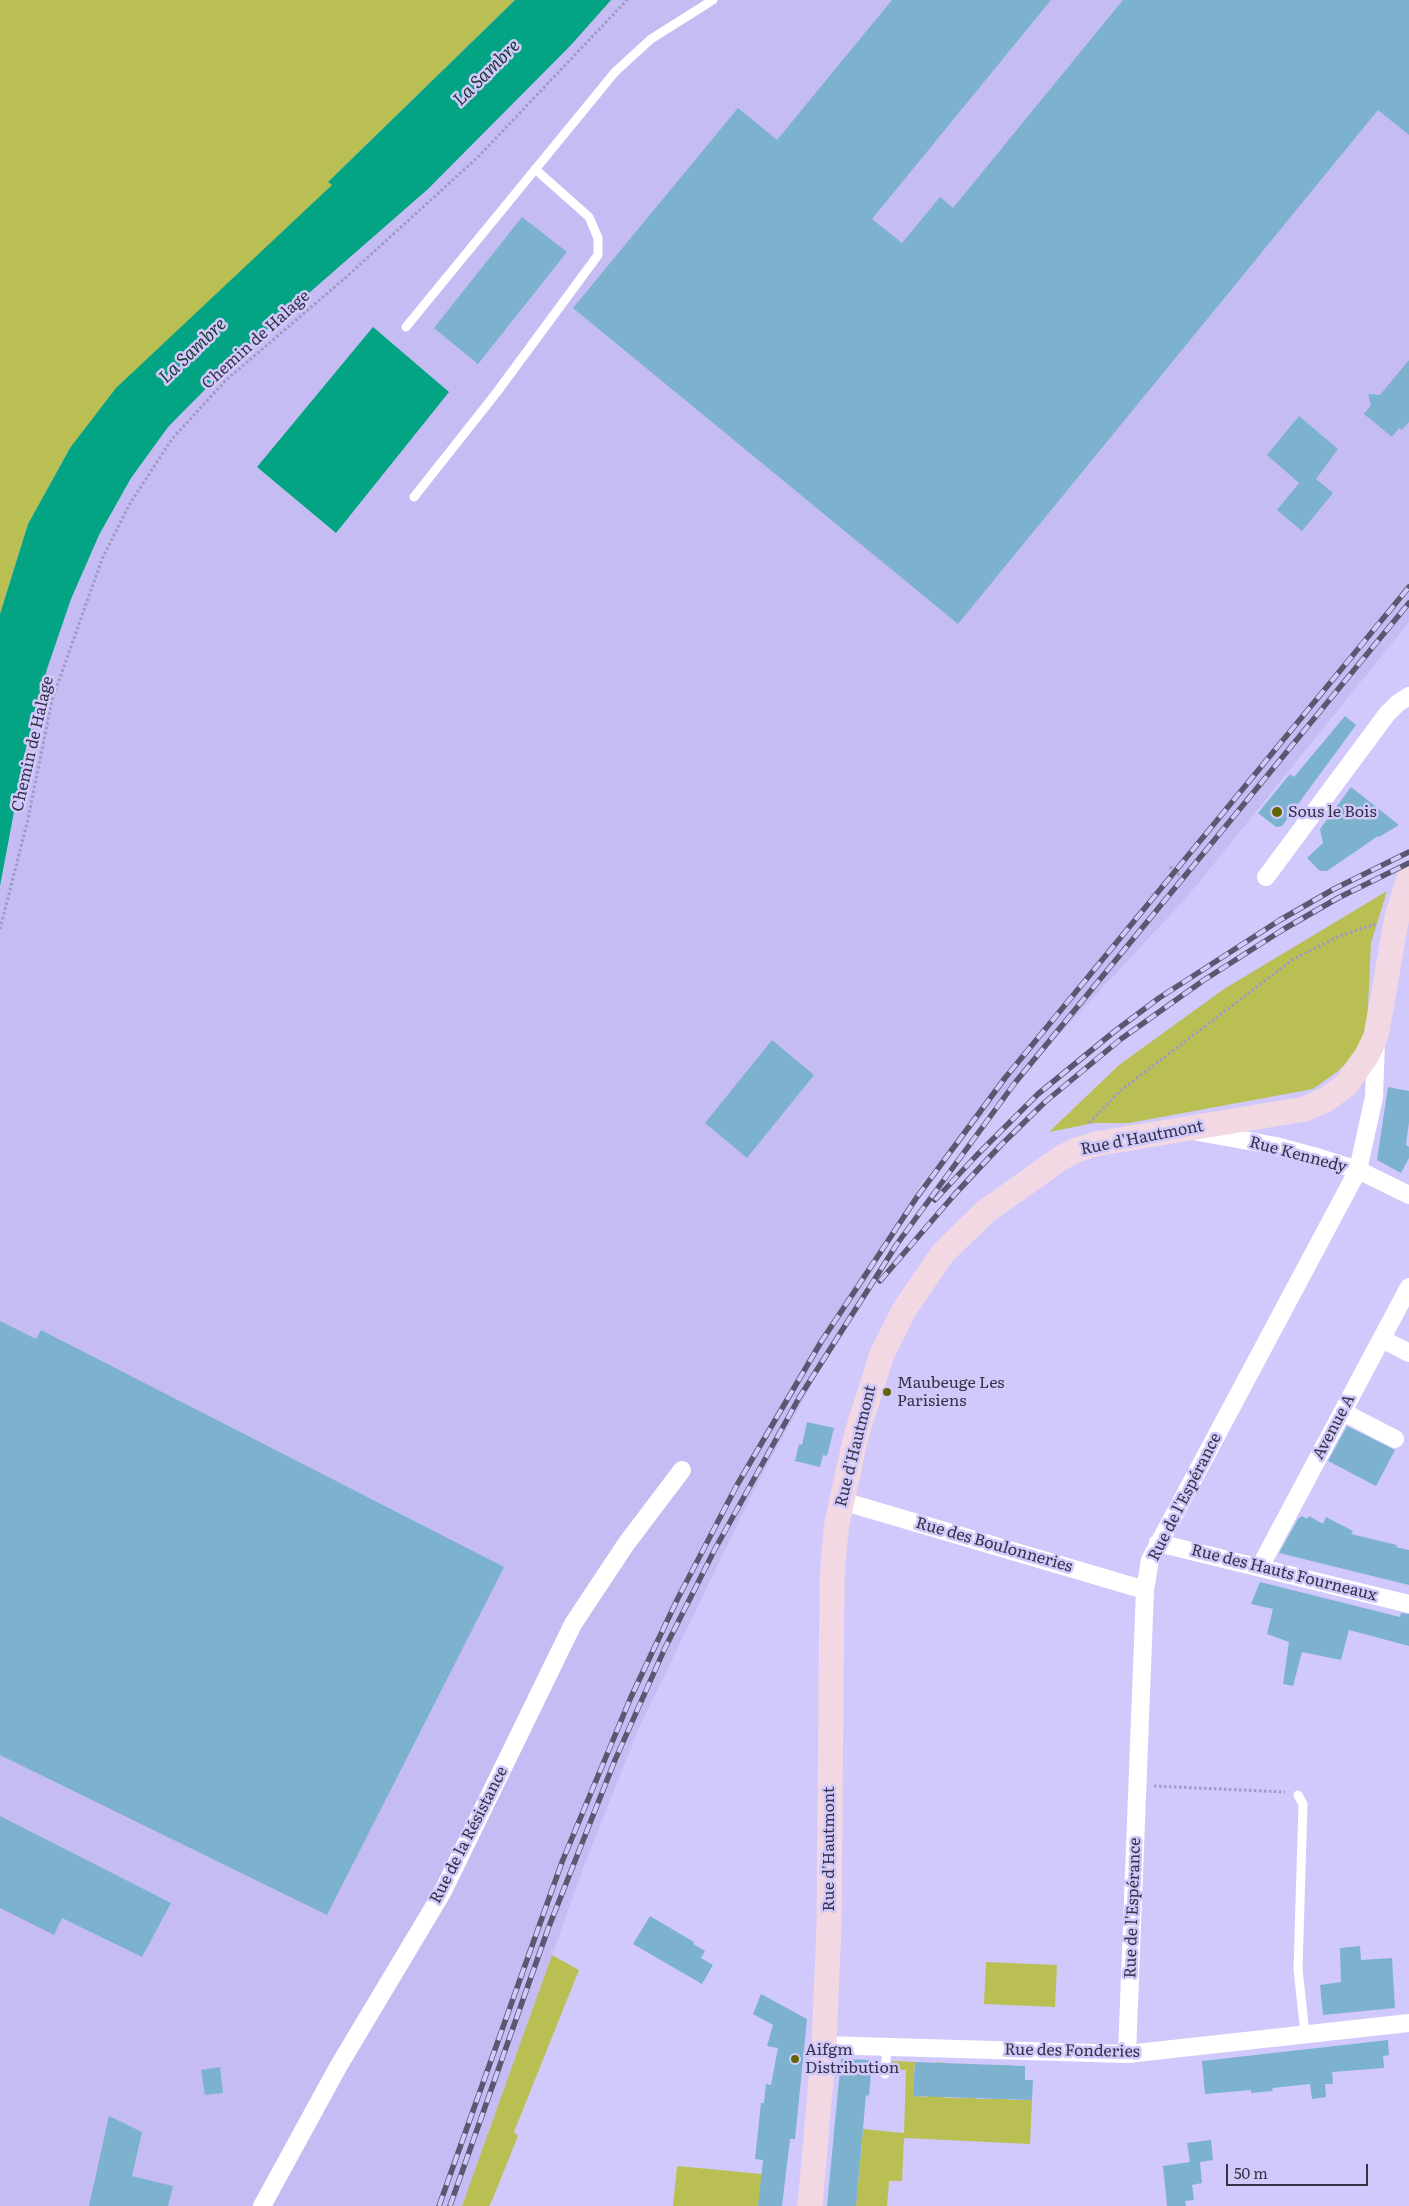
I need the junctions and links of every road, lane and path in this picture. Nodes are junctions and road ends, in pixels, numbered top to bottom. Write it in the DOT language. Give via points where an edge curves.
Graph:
graph roads {
  1 [pos="627,0"];
  2 [pos="713,0"];
  3 [pos="535,169"];
  4 [pos="406,327"];
  5 [pos="414,496"];
  6 [pos="1409,696"];
  7 [pos="1170,867"];
  8 [pos="1266,877"];
  9 [pos="1185,880"];
  10 [pos="1405,901"];
  11 [pos="0,930"];
  12 [pos="1376,1036"];
  13 [pos="1182,1129"];
  14 [pos="1076,1150"];
  15 [pos="1358,1170"];
  16 [pos="1409,1195"];
  17 [pos="1409,1287"];
  18 [pos="1382,1339"];
  19 [pos="1409,1353"];
  20 [pos="1343,1412"];
  21 [pos="1395,1440"];
  22 [pos="682,1470"];
  23 [pos="842,1501"];
  24 [pos="1158,1543"];
  25 [pos="1260,1567"];
  26 [pos="1145,1590"];
  27 [pos="1409,1604"];
  28 [pos="1138,1786"];
  29 [pos="1298,1795"];
  30 [pos="1409,2023"];
  31 [pos="1305,2034"];
  32 [pos="824,2045"];
  33 [pos="887,2047"];
  34 [pos="1127,2054"];
  35 [pos="885,2074"];
  36 [pos="262,2206"];
  37 [pos="810,2206"];
  1 -- 11 [label="path, Chemin de Halage" via="478,157 344,279 225,381 172,439 129,505 102,559 75,634 52,700 28,819"];
  2 -- 3 [label="lane" via="651,39 615,72"];
  3 -- 4 [label="lane"];
  3 -- 5 [label="lane" via="589,218 598,238 598,255 497,392"];
  6 -- 8 [label="street" via="1387,714"];
  7 -- 9 [label="path"];
  10 -- 12 [label="street, Rue d'Hautmont"];
  10 -- 14 [label="path" via="1292,960 1120,1091 1084,1128"];
  12 -- 13 [label="street, Rue d'Hautmont" via="1346,1085 1327,1099 1305,1109"];
  12 -- 15 [label="street, Rue de l'Espérance" via="1374,1097"];
  13 -- 14 [label="street, Rue d'Hautmont"];
  13 -- 15 [label="street, Rue Kennedy" via="1276,1146"];
  14 -- 23 [label="street, Rue d'Hautmont" via="1040,1171 985,1212 943,1253 916,1290 892,1331 869,1389"];
  15 -- 16 [label="street, Rue Kennedy"];
  15 -- 24 [label="street, Rue de l'Espérance"];
  17 -- 18 [label="street, Avenue A"];
  18 -- 19 [label="street"];
  18 -- 20 [label="street, Avenue A"];
  20 -- 21 [label="street"];
  20 -- 25 [label="street, Avenue A"];
  22 -- 36 [label="street, Rue de la Résistance" via="626,1544 573,1624 442,1893 333,2074"];
  23 -- 26 [label="street, Rue des Boulonneries"];
  23 -- 32 [label="street, Rue d'Hautmont" via="832,1584 829,1925"];
  24 -- 25 [label="street, Rue des Hauts Fourneaux"];
  24 -- 26 [label="street, Rue de l'Espérance" via="1150,1560"];
  25 -- 27 [label="street, Rue des Hauts Fourneaux"];
  26 -- 28 [label="street, Rue de l'Espérance"];
  28 -- 29 [label="path" via="1291,1792"];
  28 -- 34 [label="street, Rue de l'Espérance"];
  29 -- 31 [label="lane" via="1303,1804 1298,1969"];
  30 -- 31 [label="street, Rue des Fonderies"];
  31 -- 34 [label="street, Rue des Fonderies"];
  32 -- 33 [label="street, Rue des Fonderies"];
  32 -- 37 [label="street, Rue d'Hautmont"];
  33 -- 34 [label="street, Rue des Fonderies"];
  33 -- 35 [label="lane"];
}
